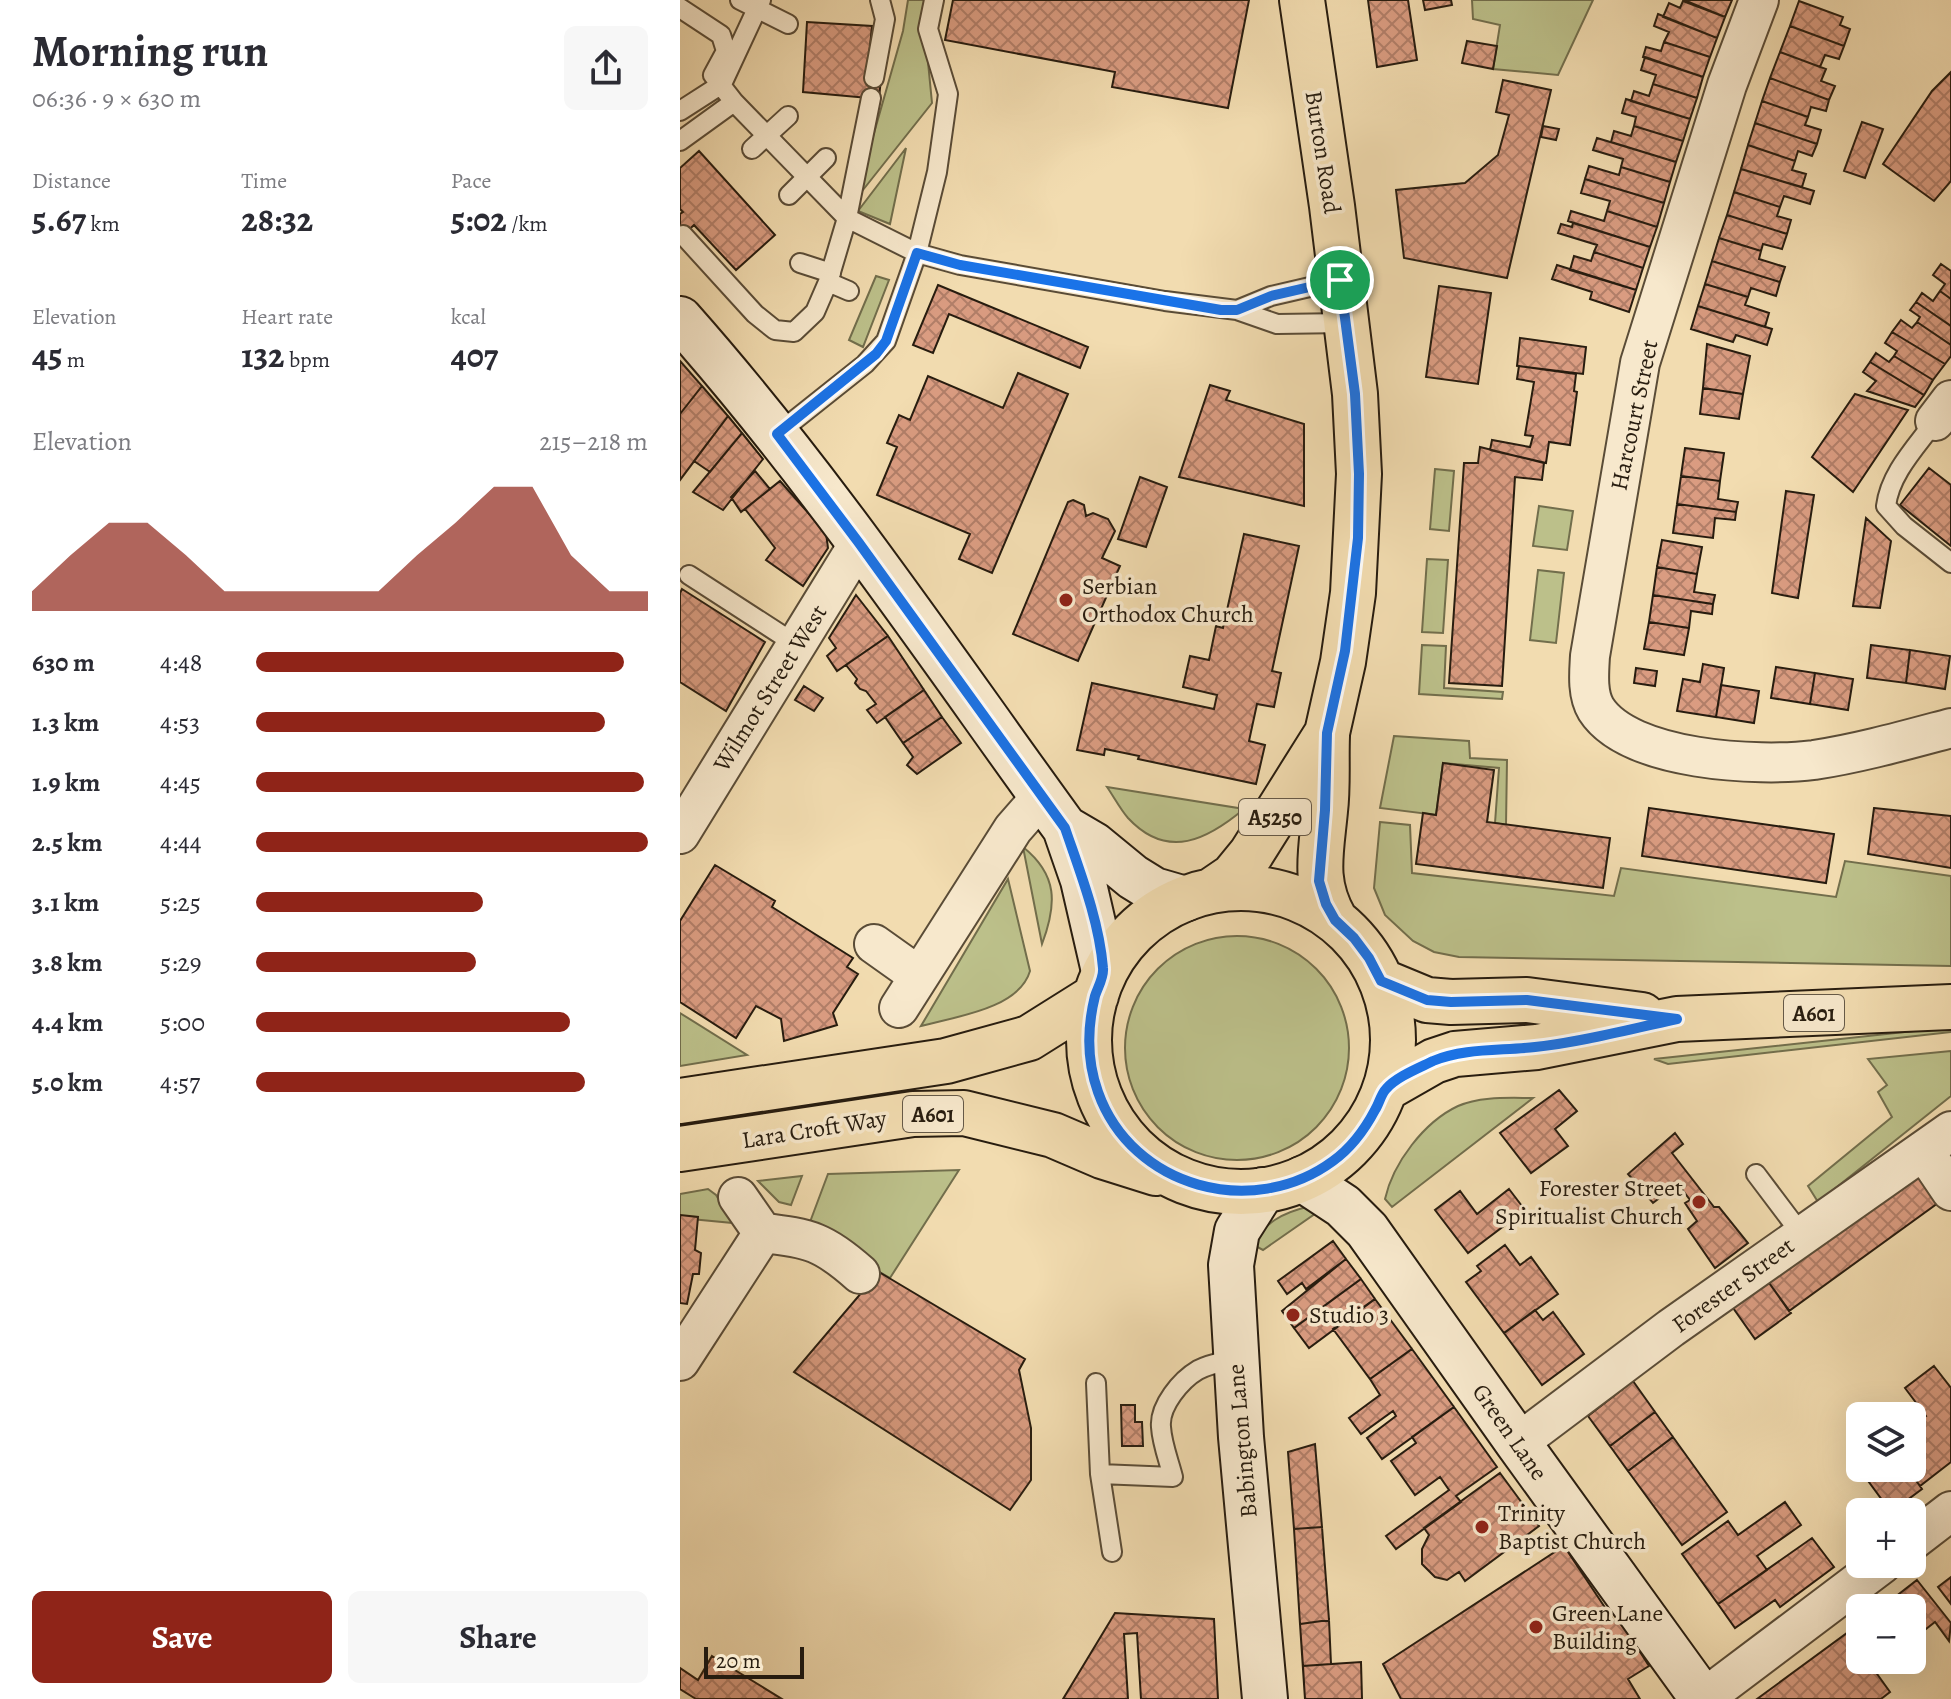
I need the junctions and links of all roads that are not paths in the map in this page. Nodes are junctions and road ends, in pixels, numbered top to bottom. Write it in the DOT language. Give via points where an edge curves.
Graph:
graph roads {
  1 [pos="880,0"];
  2 [pos="934,0"];
  3 [pos="1302,0"];
  4 [pos="1759,0"];
  5 [pos="753,3"];
  6 [pos="680,8"];
  7 [pos="788,24"];
  8 [pos="874,78"];
  9 [pos="722,84"];
  10 [pos="871,98"];
  11 [pos="734,102"];
  12 [pos="680,111"];
  13 [pos="788,116"];
  14 [pos="767,136"];
  15 [pos="680,141"];
  16 [pos="752,149"];
  17 [pos="826,158"];
  18 [pos="807,177"];
  19 [pos="789,195"];
  20 [pos="847,218"];
  21 [pos="683,235"];
  22 [pos="917,253"];
  23 [pos="800,263"];
  24 [pos="830,278"];
  25 [pos="1340,280"];
  26 [pos="849,291"];
  27 [pos="1237,310"];
  28 [pos="680,319"];
  29 [pos="1346,323"];
  30 [pos="1943,410"];
  31 [pos="777,434"];
  32 [pos="859,543"];
  33 [pos="1951,563"];
  34 [pos="689,575"];
  35 [pos="797,645"];
  36 [pos="1951,728"];
  37 [pos="1327,733"];
  38 [pos="1054,812"];
  39 [pos="680,834"];
  40 [pos="1198,895"];
  41 [pos="1335,920"];
  42 [pos="874,944"];
  43 [pos="919,976"];
  44 [pos="1381,981"];
  45 [pos="1100,983"];
  46 [pos="1951,1007"];
  47 [pos="899,1008"];
  48 [pos="1677,1019"];
  49 [pos="1385,1089"];
  50 [pos="680,1101"];
  51 [pos="1938,1141"];
  52 [pos="680,1149"];
  53 [pos="1756,1174"];
  54 [pos="1178,1179"];
  55 [pos="1282,1185"];
  56 [pos="1951,1191"];
  57 [pos="738,1197"];
  58 [pos="763,1233"];
  59 [pos="1802,1235"];
  60 [pos="860,1274"];
  61 [pos="1235,1359"];
  62 [pos="680,1361"];
  63 [pos="1096,1383"];
  64 [pos="1518,1443"];
  65 [pos="1100,1474"];
  66 [pos="1951,1511"];
  67 [pos="1926,1530"];
  68 [pos="1112,1552"];
  69 [pos="1863,1578"];
  70 [pos="1265,1699"];
  71 [pos="1703,1699"];
  1 -- 8 [label="lane" via="885,19"];
  2 -- 22 [label="lane" via="928,29 948,94 937,172"];
  3 -- 25 [label="main road, Burton Road / A5250"];
  4 -- 36 [label="street, Harcourt Street" via="1640,363 1589,683 1596,708 1613,727 1642,744 1738,761 1816,759"];
  5 -- 7 [label="lane"];
  5 -- 9 [label="lane"];
  6 -- 9 [label="lane" via="721,35 726,51 713,75"];
  9 -- 11 [label="lane"];
  9 -- 12 [label="lane"];
  10 -- 20 [label="lane"];
  11 -- 14 [label="lane"];
  11 -- 15 [label="lane"];
  13 -- 14 [label="lane"];
  14 -- 16 [label="lane"];
  14 -- 18 [label="lane"];
  17 -- 18 [label="lane"];
  18 -- 19 [label="lane"];
  18 -- 20 [label="lane"];
  20 -- 22 [label="lane"];
  20 -- 24 [label="lane"];
  21 -- 24 [label="lane" via="775,330 794,332 815,312"];
  22 -- 27 [label="lane" via="960,265"];
  22 -- 31 [label="lane" via="886,341 876,354"];
  23 -- 24 [label="lane"];
  24 -- 26 [label="lane"];
  25 -- 27 [label="lane"];
  25 -- 29 [label="main road, Burton Road / A5250"];
  27 -- 29 [label="lane" via="1277,324"];
  28 -- 31 [label="street"];
  29 -- 37 [label="main road, Burton Road / A5250" via="1355,394 1358,538 1345,651"];
  30 -- 33 [label="lane" via="1902,466 1886,506"];
  31 -- 32 [label="street"];
  32 -- 35 [label="street, Wilmot Street West"];
  32 -- 38 [label="street"];
  34 -- 35 [label="lane"];
  35 -- 39 [label="street, Wilmot Street West"];
  37 -- 40 [label="main road, Burton Road / A5250" via="1251,854 1233,876"];
  37 -- 41 [label="main road, Burton Road / A5250" via="1319,881"];
  38 -- 40 [label="street" via="1154,890"];
  38 -- 43 [label="street" via="1013,829"];
  38 -- 45 [label="street" via="1083,880"];
  40 -- 41 [label="main road, A601" via="1244,888 1274,892"];
  40 -- 45 [label="main road, A601" via="1140,927"];
  41 -- 44 [label="main road, A601"];
  42 -- 43 [label="street"];
  43 -- 47 [label="street"];
  44 -- 48 [label="main road, A601" via="1427,1000 1527,1000"];
  44 -- 49 [label="main road, A601" via="1391,1011 1393,1042"];
  45 -- 50 [label="main road, Lara Croft Way / A601" via="1029,1038 946,1061"];
  45 -- 54 [label="main road, A601" via="1089,1035 1099,1094 1130,1144"];
  46 -- 48 [label="main road, A601"];
  48 -- 49 [label="main road, A601" via="1537,1047 1455,1054"];
  49 -- 55 [label="main road, A601" via="1370,1121 1333,1161"];
  51 -- 56 [label="street"];
  51 -- 59 [label="street, Forester Street"];
  52 -- 54 [label="main road, Lara Croft Way / A601" via="913,1114 964,1113 1053,1135"];
  53 -- 59 [label="lane"];
  54 -- 55 [label="main road, A601" via="1219,1191"];
  55 -- 61 [label="street, Babington Lane" via="1237,1231 1231,1254"];
  55 -- 64 [label="street, Green Lane" via="1343,1206 1367,1230"];
  57 -- 58 [label="street"];
  58 -- 60 [label="street" via="822,1244"];
  58 -- 62 [label="street"];
  59 -- 64 [label="street, Forester Street"];
  61 -- 65 [label="lane" via="1195,1372 1164,1409 1160,1425 1173,1477"];
  61 -- 70 [label="street, Babington Lane"];
  63 -- 65 [label="lane"];
  64 -- 71 [label="street, Green Lane"];
  65 -- 68 [label="lane"];
  66 -- 67 [label="street"];
  69 -- 71 [label="street"];
}
